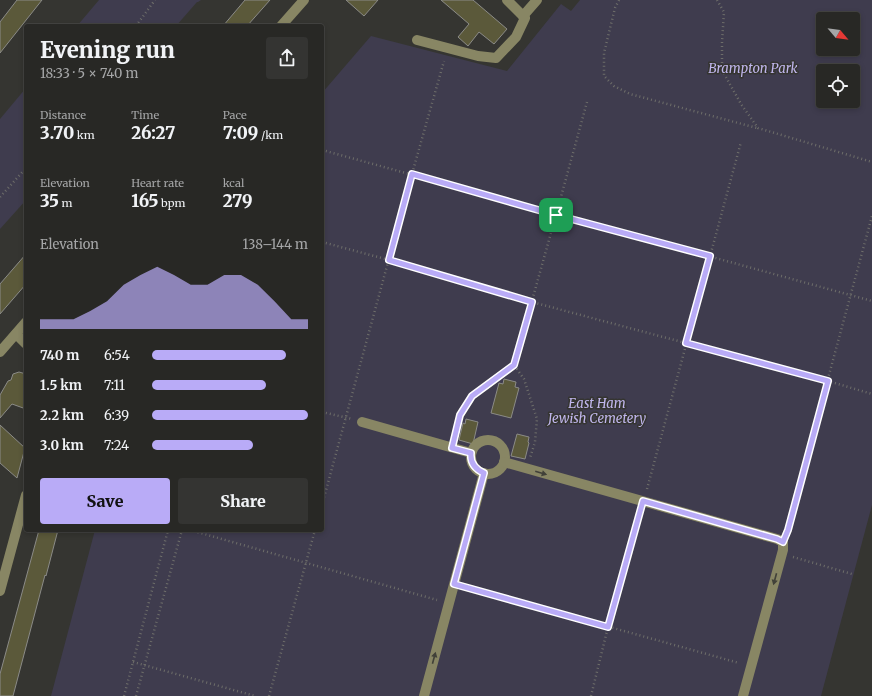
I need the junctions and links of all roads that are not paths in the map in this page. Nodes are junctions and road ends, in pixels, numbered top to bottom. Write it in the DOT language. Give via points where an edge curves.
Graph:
graph roads {
  1 [pos="304,0"];
  2 [pos="507,0"];
  3 [pos="537,0"];
  4 [pos="524,17"];
  5 [pos="283,24"];
  6 [pos="417,40"];
  7 [pos="24,324"];
  8 [pos="16,334"];
  9 [pos="24,342"];
  10 [pos="0,352"];
  11 [pos="362,422"];
  12 [pos="471,453"];
  13 [pos="504,462"];
  14 [pos="484,473"];
  15 [pos="24,503"];
  16 [pos="0,591"];
  17 [pos="424,696"];
  18 [pos="743,696"];
  1 -- 5 [label="street"];
  2 -- 4 [label="street"];
  3 -- 4 [label="street"];
  4 -- 6 [label="street" via="516,37 496,58 478,56"];
  7 -- 8 [label="street"];
  8 -- 9 [label="street"];
  8 -- 10 [label="street"];
  11 -- 12 [label="street"];
  12 -- 13 [label="street" via="475,445 491,440 501,446"];
  12 -- 14 [label="street" via="474,467"];
  13 -- 14 [label="street" via="493,473"];
  13 -- 18 [label="street, one-way" via="783,542 782,554"];
  17 -- 14 [label="street, one-way"];
  15 -- 16 [label="street"];
}
